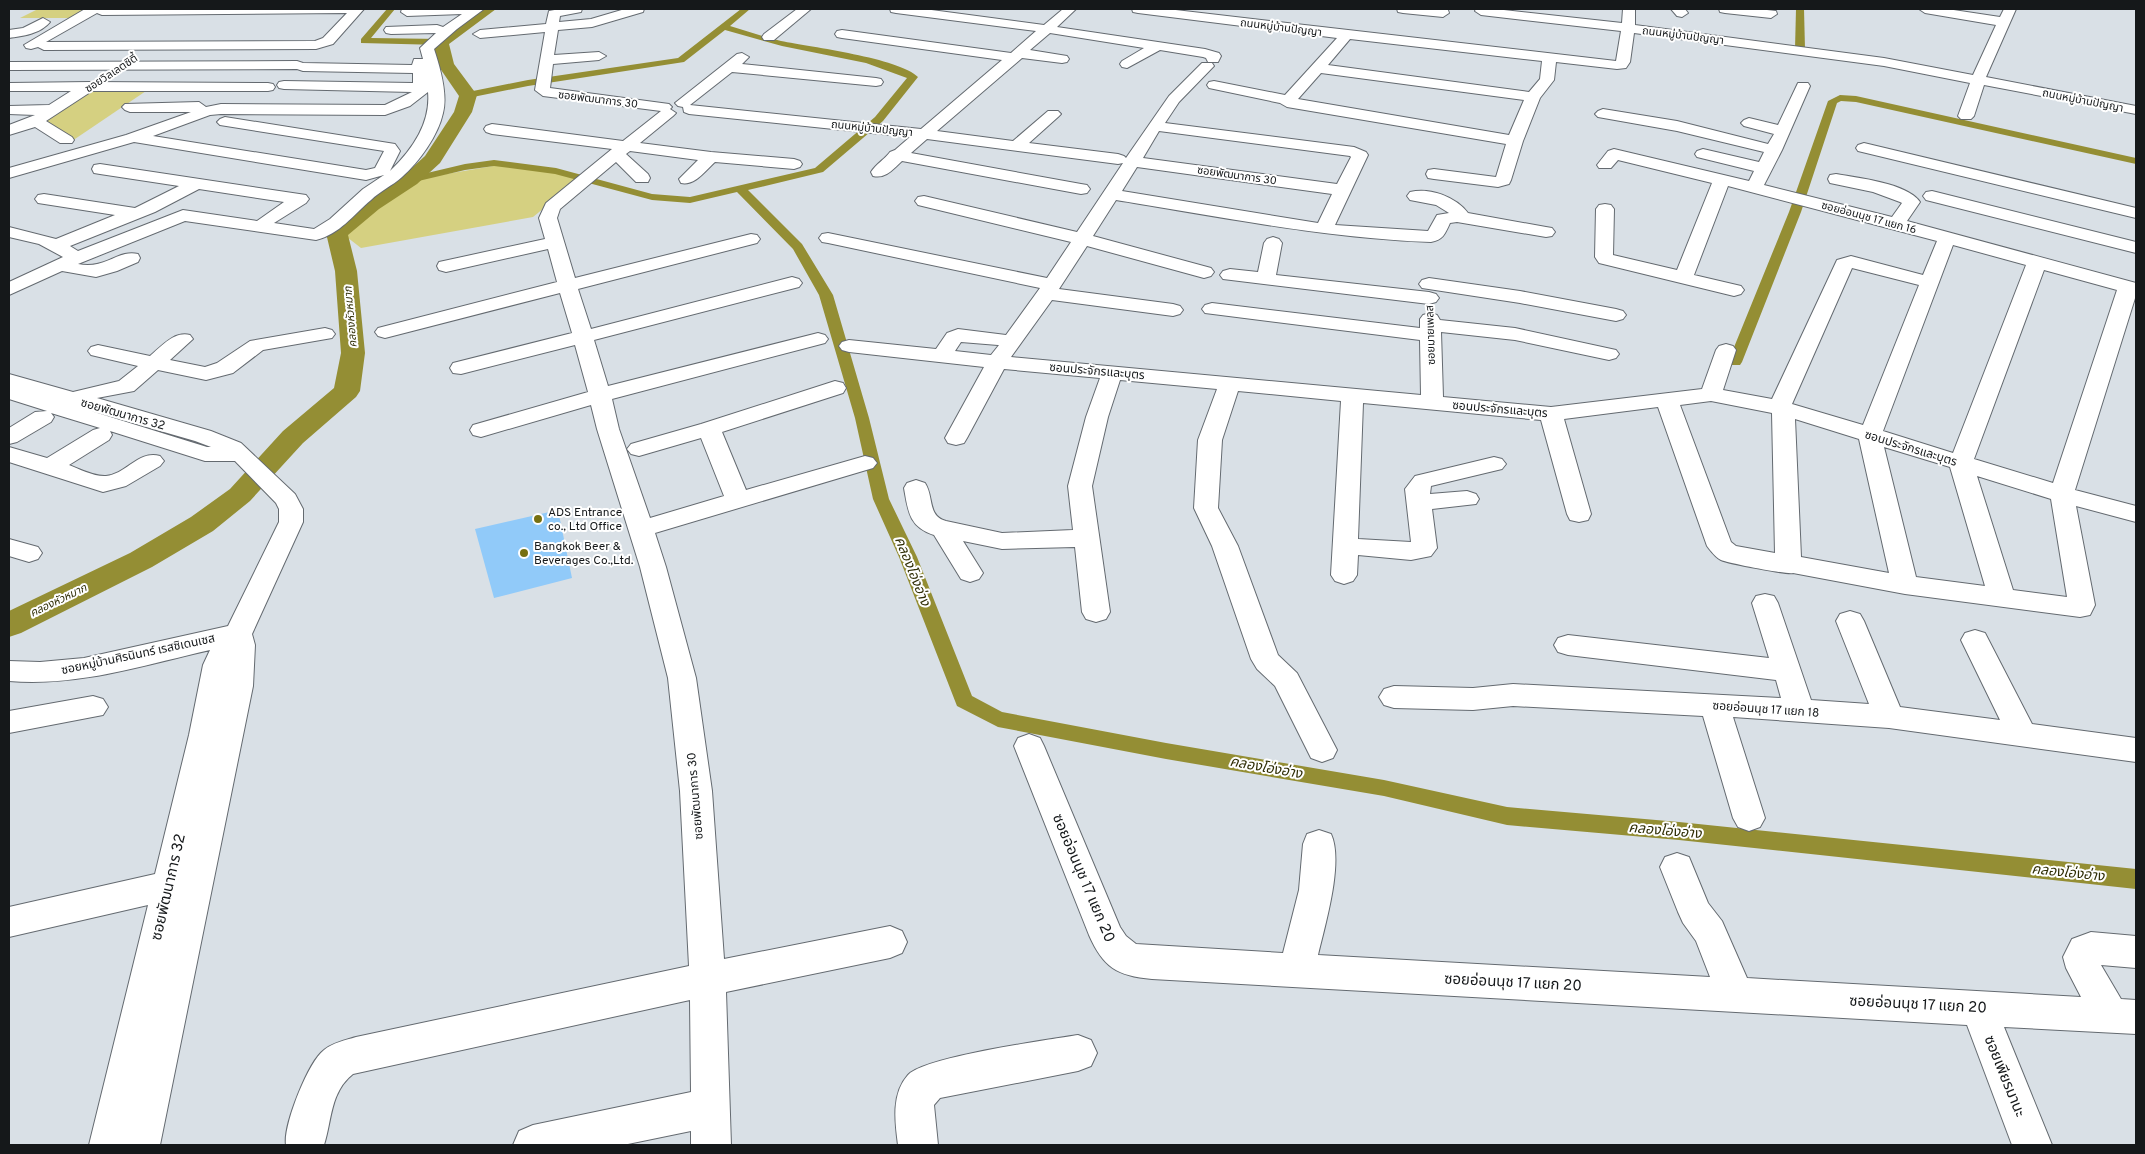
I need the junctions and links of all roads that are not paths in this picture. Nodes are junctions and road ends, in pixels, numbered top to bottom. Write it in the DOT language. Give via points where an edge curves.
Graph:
graph roads {
  1 [pos="466,9"];
  2 [pos="576,9"];
  3 [pos="638,9"];
  4 [pos="805,9"];
  5 [pos="896,9"];
  6 [pos="1070,9"];
  7 [pos="1138,9"];
  8 [pos="1403,9"];
  9 [pos="1629,9"];
  10 [pos="1724,9"];
  11 [pos="1925,9"];
  12 [pos="98,10"];
  13 [pos="209,10"];
  14 [pos="311,10"];
  15 [pos="406,12"];
  16 [pos="1481,12"];
  17 [pos="1531,12"];
  18 [pos="1443,13"];
  19 [pos="1772,14"];
  20 [pos="2006,15"];
  21 [pos="1316,16"];
  22 [pos="43,22"];
  23 [pos="188,24"];
  24 [pos="325,27"];
  25 [pos="343,27"];
  26 [pos="69,28"];
  27 [pos="89,28"];
  28 [pos="552,28"];
  29 [pos="1628,28"];
  30 [pos="438,29"];
  31 [pos="1045,29"];
  32 [pos="391,30"];
  33 [pos="1308,30"];
  34 [pos="174,32"];
  35 [pos="9,34"];
  36 [pos="480,34"];
  37 [pos="842,34"];
  38 [pos="1347,35"];
  39 [pos="981,36"];
  40 [pos="769,37"];
  41 [pos="1752,43"];
  42 [pos="44,46"];
  43 [pos="153,46"];
  44 [pos="1157,46"];
  45 [pos="965,51"];
  46 [pos="1015,55"];
  47 [pos="598,56"];
  48 [pos="744,56"];
  49 [pos="9,58"];
  50 [pos="1549,58"];
  51 [pos="1062,59"];
  52 [pos="546,60"];
  53 [pos="1753,60"];
  54 [pos="1127,64"];
  55 [pos="9,66"];
  56 [pos="122,66"];
  57 [pos="729,67"];
  58 [pos="1316,68"];
  59 [pos="420,69"];
  60 [pos="1978,80"];
  61 [pos="876,82"];
  62 [pos="284,85"];
  63 [pos="1214,85"];
  64 [pos="1802,86"];
  65 [pos="9,87"];
  66 [pos="268,87"];
  67 [pos="88,88"];
  68 [pos="421,88"];
  69 [pos="1329,97"];
  70 [pos="1533,97"];
  71 [pos="1287,100"];
  72 [pos="130,106"];
  73 [pos="686,106"];
  74 [pos="394,108"];
  75 [pos="1318,109"];
  76 [pos="9,110"];
  77 [pos="53,110"];
  78 [pos="666,110"];
  79 [pos="2136,110"];
  80 [pos="207,111"];
  81 [pos="1053,114"];
  82 [pos="1603,114"];
  83 [pos="1966,116"];
  84 [pos="190,117"];
  85 [pos="763,117"];
  86 [pos="36,121"];
  87 [pos="1749,123"];
  88 [pos="653,125"];
  89 [pos="384,126"];
  90 [pos="1155,126"];
  91 [pos="108,128"];
  92 [pos="492,129"];
  93 [pos="9,130"];
  94 [pos="669,132"];
  95 [pos="1783,132"];
  96 [pos="771,133"];
  97 [pos="924,134"];
  98 [pos="140,135"];
  99 [pos="66,140"];
  100 [pos="1515,141"];
  101 [pos="1016,146"];
  102 [pos="1864,148"];
  103 [pos="622,150"];
  104 [pos="1774,150"];
  105 [pos="1612,152"];
  106 [pos="1703,154"];
  107 [pos="896,155"];
  108 [pos="711,157"];
  109 [pos="1125,160"];
  110 [pos="794,164"];
  111 [pos="1764,168"];
  112 [pos="100,169"];
  113 [pos="878,172"];
  114 [pos="9,173"];
  115 [pos="1434,174"];
  116 [pos="642,178"];
  117 [pos="687,179"];
  118 [pos="1836,179"];
  119 [pos="1722,180"];
  120 [pos="197,183"];
  121 [pos="933,183"];
  122 [pos="1754,187"];
  123 [pos="1081,189"];
  124 [pos="1342,190"];
  125 [pos="249,191"];
  126 [pos="1110,194"];
  127 [pos="1416,196"];
  128 [pos="1932,196"];
  129 [pos="44,199"];
  130 [pos="1605,209"];
  131 [pos="214,210"];
  132 [pos="137,213"];
  133 [pos="2136,213"];
  134 [pos="1462,218"];
  135 [pos="266,221"];
  136 [pos="2030,221"];
  137 [pos="1896,224"];
  138 [pos="1324,228"];
  139 [pos="9,232"];
  140 [pos="1546,232"];
  141 [pos="828,238"];
  142 [pos="1947,238"];
  143 [pos="751,239"];
  144 [pos="1082,239"];
  145 [pos="555,242"];
  146 [pos="1273,243"];
  147 [pos="56,246"];
  148 [pos="2136,248"];
  149 [pos="78,257"];
  150 [pos="2016,257"];
  151 [pos="131,258"];
  152 [pos="2037,262"];
  153 [pos="60,265"];
  154 [pos="446,266"];
  155 [pos="1204,272"];
  156 [pos="1230,275"];
  157 [pos="1683,278"];
  158 [pos="1266,279"];
  159 [pos="1123,282"];
  160 [pos="1930,282"];
  161 [pos="792,283"];
  162 [pos="1429,283"];
  163 [pos="568,285"];
  164 [pos="2132,288"];
  165 [pos="1049,289"];
  166 [pos="9,290"];
  167 [pos="1734,290"];
  168 [pos="1112,302"];
  169 [pos="1212,309"];
  170 [pos="1173,310"];
  171 [pos="1616,315"];
  172 [pos="1430,330"];
  173 [pos="385,332"];
  174 [pos="325,334"];
  175 [pos="583,338"];
  176 [pos="183,339"];
  177 [pos="818,339"];
  178 [pos="998,339"];
  179 [pos="849,346"];
  180 [pos="1726,350"];
  181 [pos="98,351"];
  182 [pos="1608,354"];
  183 [pos="942,356"];
  184 [pos="996,362"];
  185 [pos="155,363"];
  186 [pos="460,368"];
  187 [pos="1112,373"];
  188 [pos="9,380"];
  189 [pos="1230,384"];
  190 [pos="835,388"];
  191 [pos="9,392"];
  192 [pos="1711,394"];
  193 [pos="600,395"];
  194 [pos="1352,396"];
  195 [pos="74,400"];
  196 [pos="1667,400"];
  197 [pos="1432,403"];
  198 [pos="1781,408"];
  199 [pos="1551,414"];
  200 [pos="43,417"];
  201 [pos="709,429"];
  202 [pos="481,430"];
  203 [pos="101,435"];
  204 [pos="1870,436"];
  205 [pos="9,437"];
  206 [pos="956,438"];
  207 [pos="628,453"];
  208 [pos="9,454"];
  209 [pos="239,454"];
  210 [pos="152,460"];
  211 [pos="865,463"];
  212 [pos="1961,463"];
  213 [pos="1494,464"];
  214 [pos="49,467"];
  215 [pos="916,488"];
  216 [pos="2062,494"];
  217 [pos="1467,499"];
  218 [pos="738,501"];
  219 [pos="1418,502"];
  220 [pos="1579,514"];
  221 [pos="2136,514"];
  222 [pos="641,529"];
  223 [pos="943,529"];
  224 [pos="1085,538"];
  225 [pos="1345,546"];
  226 [pos="1788,566"];
  227 [pos="970,573"];
  228 [pos="1344,575"];
  229 [pos="1905,585"];
  230 [pos="2002,599"];
  231 [pos="1765,603"];
  232 [pos="1096,612"];
  233 [pos="1850,621"];
  234 [pos="238,634"];
  235 [pos="1975,640"];
  236 [pos="1568,645"];
  237 [pos="1787,670"];
  238 [pos="9,671"];
  239 [pos="1394,697"];
  240 [pos="1714,705"];
  241 [pos="93,707"];
  242 [pos="1800,711"];
  243 [pos="1889,717"];
  244 [pos="9,722"];
  245 [pos="2022,734"];
  246 [pos="1029,746"];
  247 [pos="1322,750"];
  248 [pos="2136,750"];
  249 [pos="1750,818"];
  250 [pos="1319,844"];
  251 [pos="1677,867"];
  252 [pos="168,886"];
  253 [pos="9,922"];
  254 [pos="890,942"];
  255 [pos="2136,952"];
  256 [pos="1297,970"];
  257 [pos="708,979"];
  258 [pos="1735,994"];
  259 [pos="1978,1008"];
  260 [pos="2123,1016"];
  261 [pos="1078,1053"];
  262 [pos="710,1107"];
  263 [pos="306,1143"];
  264 [pos="109,1145"];
  265 [pos="140,1145"];
  266 [pos="533,1145"];
  267 [pos="711,1145"];
  268 [pos="918,1145"];
  269 [pos="2032,1145"];
  1 -- 15 [label="street"];
  1 -- 30 [label="street"];
  1 -- 149 [label="street" via="428,48 436,106 430,128 406,163 391,178 366,194 328,230 316,235 183,215"];
  2 -- 28 [label="street, ซอยพัฒนาการ 30" via="554,14"];
  3 -- 28 [label="street" via="600,22"];
  4 -- 40 [label="street"];
  5 -- 31 [label="street"];
  6 -- 31 [label="street, ถนนหมู่บ้านปัญญา"];
  7 -- 33 [label="street, ถนนหมู่บ้านปัญญา"];
  8 -- 18 [label="street"];
  9 -- 29 [label="street"];
  10 -- 19 [label="street"];
  11 -- 20 [label="street"];
  12 -- 13 [label="street"];
  12 -- 49 [label="street"];
  13 -- 14 [label="street"];
  13 -- 23 [label="street"];
  14 -- 25 [label="street" via="358,9"];
  16 -- 17 [label="street"];
  17 -- 29 [label="street"];
  20 -- 60 [label="street"];
  21 -- 33 [label="street"];
  22 -- 35 [label="street"];
  24 -- 25 [label="street"];
  25 -- 43 [label="street" via="324,44 316,45"];
  26 -- 27 [label="street"];
  28 -- 36 [label="street"];
  28 -- 52 [label="street, ซอยพัฒนาการ 30"];
  29 -- 41 [label="street, ถนนหมู่บ้านปัญญา"];
  29 -- 50 [label="street, ถนนหมู่บ้านปัญญา" via="1621,64"];
  30 -- 32 [label="street"];
  30 -- 59 [label="street" via="413,52"];
  31 -- 44 [label="street"];
  31 -- 46 [label="street, ถนนหมู่บ้านปัญญา"];
  33 -- 38 [label="street, ถนนหมู่บ้านปัญญา"];
  34 -- 43 [label="street, ซอยวิลเลตซิตี้"];
  37 -- 45 [label="street"];
  38 -- 50 [label="street, ถนนหมู่บ้านปัญญา"];
  38 -- 58 [label="street"];
  39 -- 45 [label="street"];
  41 -- 53 [label="street"];
  41 -- 60 [label="street, ถนนหมู่บ้านปัญญา" via="1884,62"];
  42 -- 43 [label="street"];
  43 -- 56 [label="street, ซอยวิลเลตซิตี้"];
  44 -- 54 [label="street"];
  44 -- 90 [label="street" via="1214,56 1174,98"];
  45 -- 46 [label="street"];
  46 -- 51 [label="street"];
  46 -- 97 [label="street, ถนนหมู่บ้านปัญญา"];
  47 -- 52 [label="street"];
  48 -- 57 [label="street"];
  50 -- 70 [label="street" via="1547,80"];
  52 -- 78 [label="street, ซอยพัฒนาการ 30" via="542,90 548,93"];
  55 -- 56 [label="street"];
  56 -- 59 [label="street"];
  56 -- 67 [label="street, ซอยวิลเลตซิตี้"];
  57 -- 61 [label="street"];
  57 -- 73 [label="street"];
  58 -- 70 [label="street"];
  58 -- 71 [label="street"];
  59 -- 68 [label="street"];
  60 -- 79 [label="street, ถนนหมู่บ้านปัญญา"];
  60 -- 83 [label="street"];
  62 -- 68 [label="street"];
  63 -- 71 [label="street"];
  64 -- 95 [label="street"];
  65 -- 67 [label="street"];
  66 -- 67 [label="street"];
  67 -- 77 [label="street, ซอยวิลเลตซิตี้"];
  68 -- 74 [label="street" via="422,92"];
  69 -- 75 [label="street"];
  70 -- 100 [label="street"];
  71 -- 75 [label="street"];
  72 -- 80 [label="street" via="203,107"];
  73 -- 78 [label="street, ถนนหมู่บ้านปัญญา" via="677,113"];
  73 -- 85 [label="street, ถนนหมู่บ้านปัญญา"];
  74 -- 80 [label="street"];
  74 -- 89 [label="street"];
  75 -- 100 [label="street"];
  76 -- 77 [label="street"];
  77 -- 86 [label="street, ซอยวิลเลตซิตี้"];
  78 -- 88 [label="street, ถนนหมู่บ้านปัญญา"];
  80 -- 84 [label="street"];
  81 -- 101 [label="street"];
  82 -- 104 [label="street" via="1677,126"];
  84 -- 98 [label="street"];
  84 -- 98 [label="street" via="379,145 392,150 381,171 366,174"];
  85 -- 96 [label="street" via="760,124"];
  85 -- 97 [label="street, ถนนหมู่บ้านปัญญา"];
  86 -- 93 [label="street, ซอยวิลเลตซิตี้"];
  86 -- 99 [label="street"];
  87 -- 95 [label="street"];
  88 -- 94 [label="street"];
  88 -- 103 [label="street, ถนนหมู่บ้านปัญญา"];
  90 -- 109 [label="street"];
  90 -- 124 [label="street" via="1354,152 1360,155 1359,159"];
  91 -- 98 [label="street"];
  92 -- 103 [label="street"];
  95 -- 104 [label="street"];
  97 -- 101 [label="street, ซอยพัฒนาการ 30"];
  97 -- 107 [label="street"];
  98 -- 114 [label="street"];
  100 -- 115 [label="street" via="1501,182"];
  101 -- 109 [label="street, ซอยพัฒนาการ 30"];
  102 -- 133 [label="street"];
  103 -- 108 [label="street"];
  103 -- 116 [label="street"];
  103 -- 145 [label="street, ถนนหมู่บ้านปัญญา" via="552,208 548,218"];
  104 -- 111 [label="street"];
  105 -- 119 [label="street, ซอยอ่อนนุช 17 แยก 16"];
  106 -- 111 [label="street"];
  107 -- 113 [label="street"];
  107 -- 121 [label="street"];
  108 -- 110 [label="street"];
  108 -- 117 [label="street"];
  109 -- 124 [label="street, ซอยพัฒนาการ 30"];
  109 -- 126 [label="street"];
  111 -- 122 [label="street"];
  112 -- 120 [label="street"];
  118 -- 137 [label="street" via="1860,176 1910,200"];
  119 -- 122 [label="street, ซอยอ่อนนุช 17 แยก 16"];
  119 -- 157 [label="street"];
  120 -- 125 [label="street"];
  120 -- 132 [label="street"];
  121 -- 123 [label="street"];
  121 -- 144 [label="street"];
  122 -- 137 [label="street, ซอยอ่อนนุช 17 แยก 16"];
  124 -- 138 [label="street"];
  125 -- 131 [label="street"];
  125 -- 135 [label="street" via="300,199"];
  126 -- 138 [label="street"];
  126 -- 144 [label="street"];
  127 -- 134 [label="street" via="1444,201"];
  128 -- 136 [label="street"];
  129 -- 132 [label="street"];
  130 -- 157 [label="street" via="1606,260"];
  132 -- 147 [label="street"];
  134 -- 138 [label="street" via="1443,219 1431,237"];
  134 -- 140 [label="street"];
  136 -- 148 [label="street"];
  136 -- 150 [label="street"];
  137 -- 142 [label="street, ซอยอ่อนนุช 17 แยก 16"];
  139 -- 147 [label="street" via="38,238"];
  141 -- 165 [label="street"];
  142 -- 150 [label="street, ซอยอ่อนนุช 17 แยก 16"];
  142 -- 160 [label="street"];
  143 -- 163 [label="street"];
  144 -- 155 [label="street"];
  144 -- 165 [label="street"];
  145 -- 154 [label="street"];
  145 -- 163 [label="street, ถนนหมู่บ้านปัญญา"];
  146 -- 158 [label="street"];
  147 -- 149 [label="street"];
  149 -- 153 [label="street"];
  150 -- 152 [label="street, ซอยอ่อนนุช 17 แยก 16"];
  151 -- 153 [label="street" via="94,273"];
  152 -- 164 [label="street, ซอยอ่อนนุช 17 แยก 16"];
  152 -- 212 [label="street"];
  153 -- 166 [label="street"];
  156 -- 158 [label="street"];
  157 -- 167 [label="street"];
  158 -- 162 [label="street"];
  159 -- 168 [label="street"];
  160 -- 198 [label="street" via="1852,262 1844,264"];
  160 -- 204 [label="street"];
  161 -- 175 [label="street"];
  162 -- 171 [label="street"];
  162 -- 172 [label="street, ซอยมายเพลส"];
  163 -- 173 [label="street"];
  163 -- 175 [label="street, ถนนหมู่บ้านปัญญา"];
  164 -- 216 [label="street"];
  165 -- 168 [label="street"];
  165 -- 184 [label="street"];
  168 -- 170 [label="street"];
  169 -- 172 [label="street"];
  172 -- 182 [label="street" via="1515,334"];
  172 -- 197 [label="street, ซอยมายเพลส"];
  174 -- 185 [label="street" via="257,345 225,368 206,374"];
  175 -- 186 [label="street"];
  175 -- 193 [label="street, ถนนหมู่บ้านปัญญา"];
  176 -- 185 [label="street"];
  177 -- 193 [label="street"];
  178 -- 183 [label="street" via="958,335"];
  179 -- 183 [label="street, ซอนประจักรและบุตร"];
  180 -- 192 [label="street"];
  181 -- 185 [label="street"];
  183 -- 184 [label="street, ซอนประจักรและบุตร"];
  184 -- 187 [label="street, ซอนประจักรและบุตร"];
  184 -- 206 [label="street"];
  185 -- 195 [label="street" via="126,386 86,394"];
  187 -- 189 [label="street, ซอนประจักรและบุตร"];
  187 -- 224 [label="street" via="1096,417 1080,486"];
  188 -- 195 [label="street, ซอยพัฒนาการ 32"];
  189 -- 194 [label="street, ซอนประจักรและบุตร"];
  189 -- 247 [label="street" via="1210,440 1206,508 1225,546 1265,659 1268,665 1282,673"];
  190 -- 201 [label="street"];
  191 -- 209 [label="street, ซอยพัฒนาการ 32" via="206,454"];
  192 -- 196 [label="street, ซอนประจักรและบุตร"];
  192 -- 198 [label="street, ซอนประจักรและบุตร"];
  193 -- 202 [label="street"];
  193 -- 207 [label="street, ถนนหมู่บ้านปัญญา" via="608,429"];
  194 -- 197 [label="street, ซอนประจักรและบุตร"];
  194 -- 225 [label="street"];
  195 -- 209 [label="street, ซอยพัฒนาการ 32" via="203,436 233,448"];
  196 -- 199 [label="street, ซอนประจักรและบุตร"];
  196 -- 226 [label="street" via="1720,546 1735,556"];
  197 -- 199 [label="street, ซอนประจักรและบุตร"];
  198 -- 204 [label="street, ซอนประจักรและบุตร"];
  198 -- 226 [label="street"];
  199 -- 220 [label="street"];
  200 -- 205 [label="street"];
  201 -- 207 [label="street"];
  201 -- 218 [label="street"];
  203 -- 214 [label="street"];
  204 -- 212 [label="street, ซอนประจักรและบุตร"];
  204 -- 229 [label="street"];
  207 -- 222 [label="street, ซอยพัฒนาการ 30"];
  208 -- 214 [label="street"];
  209 -- 234 [label="street, ซอยพัฒนาการ 32" via="286,498 291,510 290,522"];
  210 -- 214 [label="street" via="110,484"];
  211 -- 218 [label="street"];
  212 -- 216 [label="street, ซอนประจักรและบุตร"];
  212 -- 230 [label="street"];
  213 -- 219 [label="street" via="1423,481 1417,489"];
  215 -- 223 [label="street" via="925,520"];
  216 -- 221 [label="street, ซอนประจักรและบุตร"];
  216 -- 230 [label="street" via="2082,605 2080,608"];
  217 -- 219 [label="street"];
  218 -- 222 [label="street"];
  219 -- 225 [label="street" via="1422,550"];
  222 -- 257 [label="street, ซอยพัฒนาการ 30" via="682,678 696,791"];
  223 -- 224 [label="street" via="1002,541"];
  223 -- 227 [label="street"];
  224 -- 232 [label="street"];
  225 -- 228 [label="street"];
  226 -- 229 [label="street"];
  229 -- 230 [label="street"];
  231 -- 237 [label="street"];
  233 -- 243 [label="street"];
  234 -- 238 [label="street, ซอยหมู่บ้านศิรนินทร์ เรสซิเดนเซส" via="84,668 40,674"];
  234 -- 252 [label="street, ซอยพัฒนาการ 32" via="222,652 217,664 204,735"];
  234 -- 265 [label="street, ซอยพัฒนาการ 32" via="241,645 238,686"];
  235 -- 245 [label="street"];
  236 -- 237 [label="street"];
  237 -- 242 [label="street"];
  239 -- 240 [label="street, ซอยอ่อนนุช 17 แยก 18" via="1473,699 1513,695"];
  240 -- 242 [label="street, ซอยอ่อนนุช 17 แยก 18"];
  240 -- 249 [label="street"];
  241 -- 244 [label="street"];
  242 -- 243 [label="street, ซอยอ่อนนุช 17 แยก 18"];
  243 -- 245 [label="street, ซอยอ่อนนุช 17 แยก 18"];
  245 -- 248 [label="street, ซอยอ่อนนุช 17 แยก 18"];
  246 -- 256 [label="street, ซอยอ่อนนุช 17 แยก 20" via="1115,950 1125,958 1142,962"];
  250 -- 256 [label="street" via="1316,890"];
  251 -- 258 [label="street" via="1695,912 1710,932"];
  252 -- 253 [label="street"];
  252 -- 264 [label="street, ซอยพัฒนาการ 32"];
  254 -- 257 [label="street"];
  255 -- 260 [label="street" via="2091,948 2084,950 2080,957 2084,968"];
  256 -- 258 [label="street, ซอยอ่อนนุช 17 แยก 20"];
  257 -- 262 [label="street, ซอยพัฒนาการ 30"];
  257 -- 263 [label="street" via="356,1055 328,1071"];
  258 -- 259 [label="street, ซอยอ่อนนุช 17 แยก 20"];
  259 -- 260 [label="street, ซอยอ่อนนุช 17 แยก 20"];
  259 -- 269 [label="street, ซอยเพียรมานะ"];
  261 -- 268 [label="street" via="940,1079 925,1085 918,1092 914,1105"];
  262 -- 266 [label="street"];
  262 -- 267 [label="street, ซอยพัฒนาการ 30"];
}
